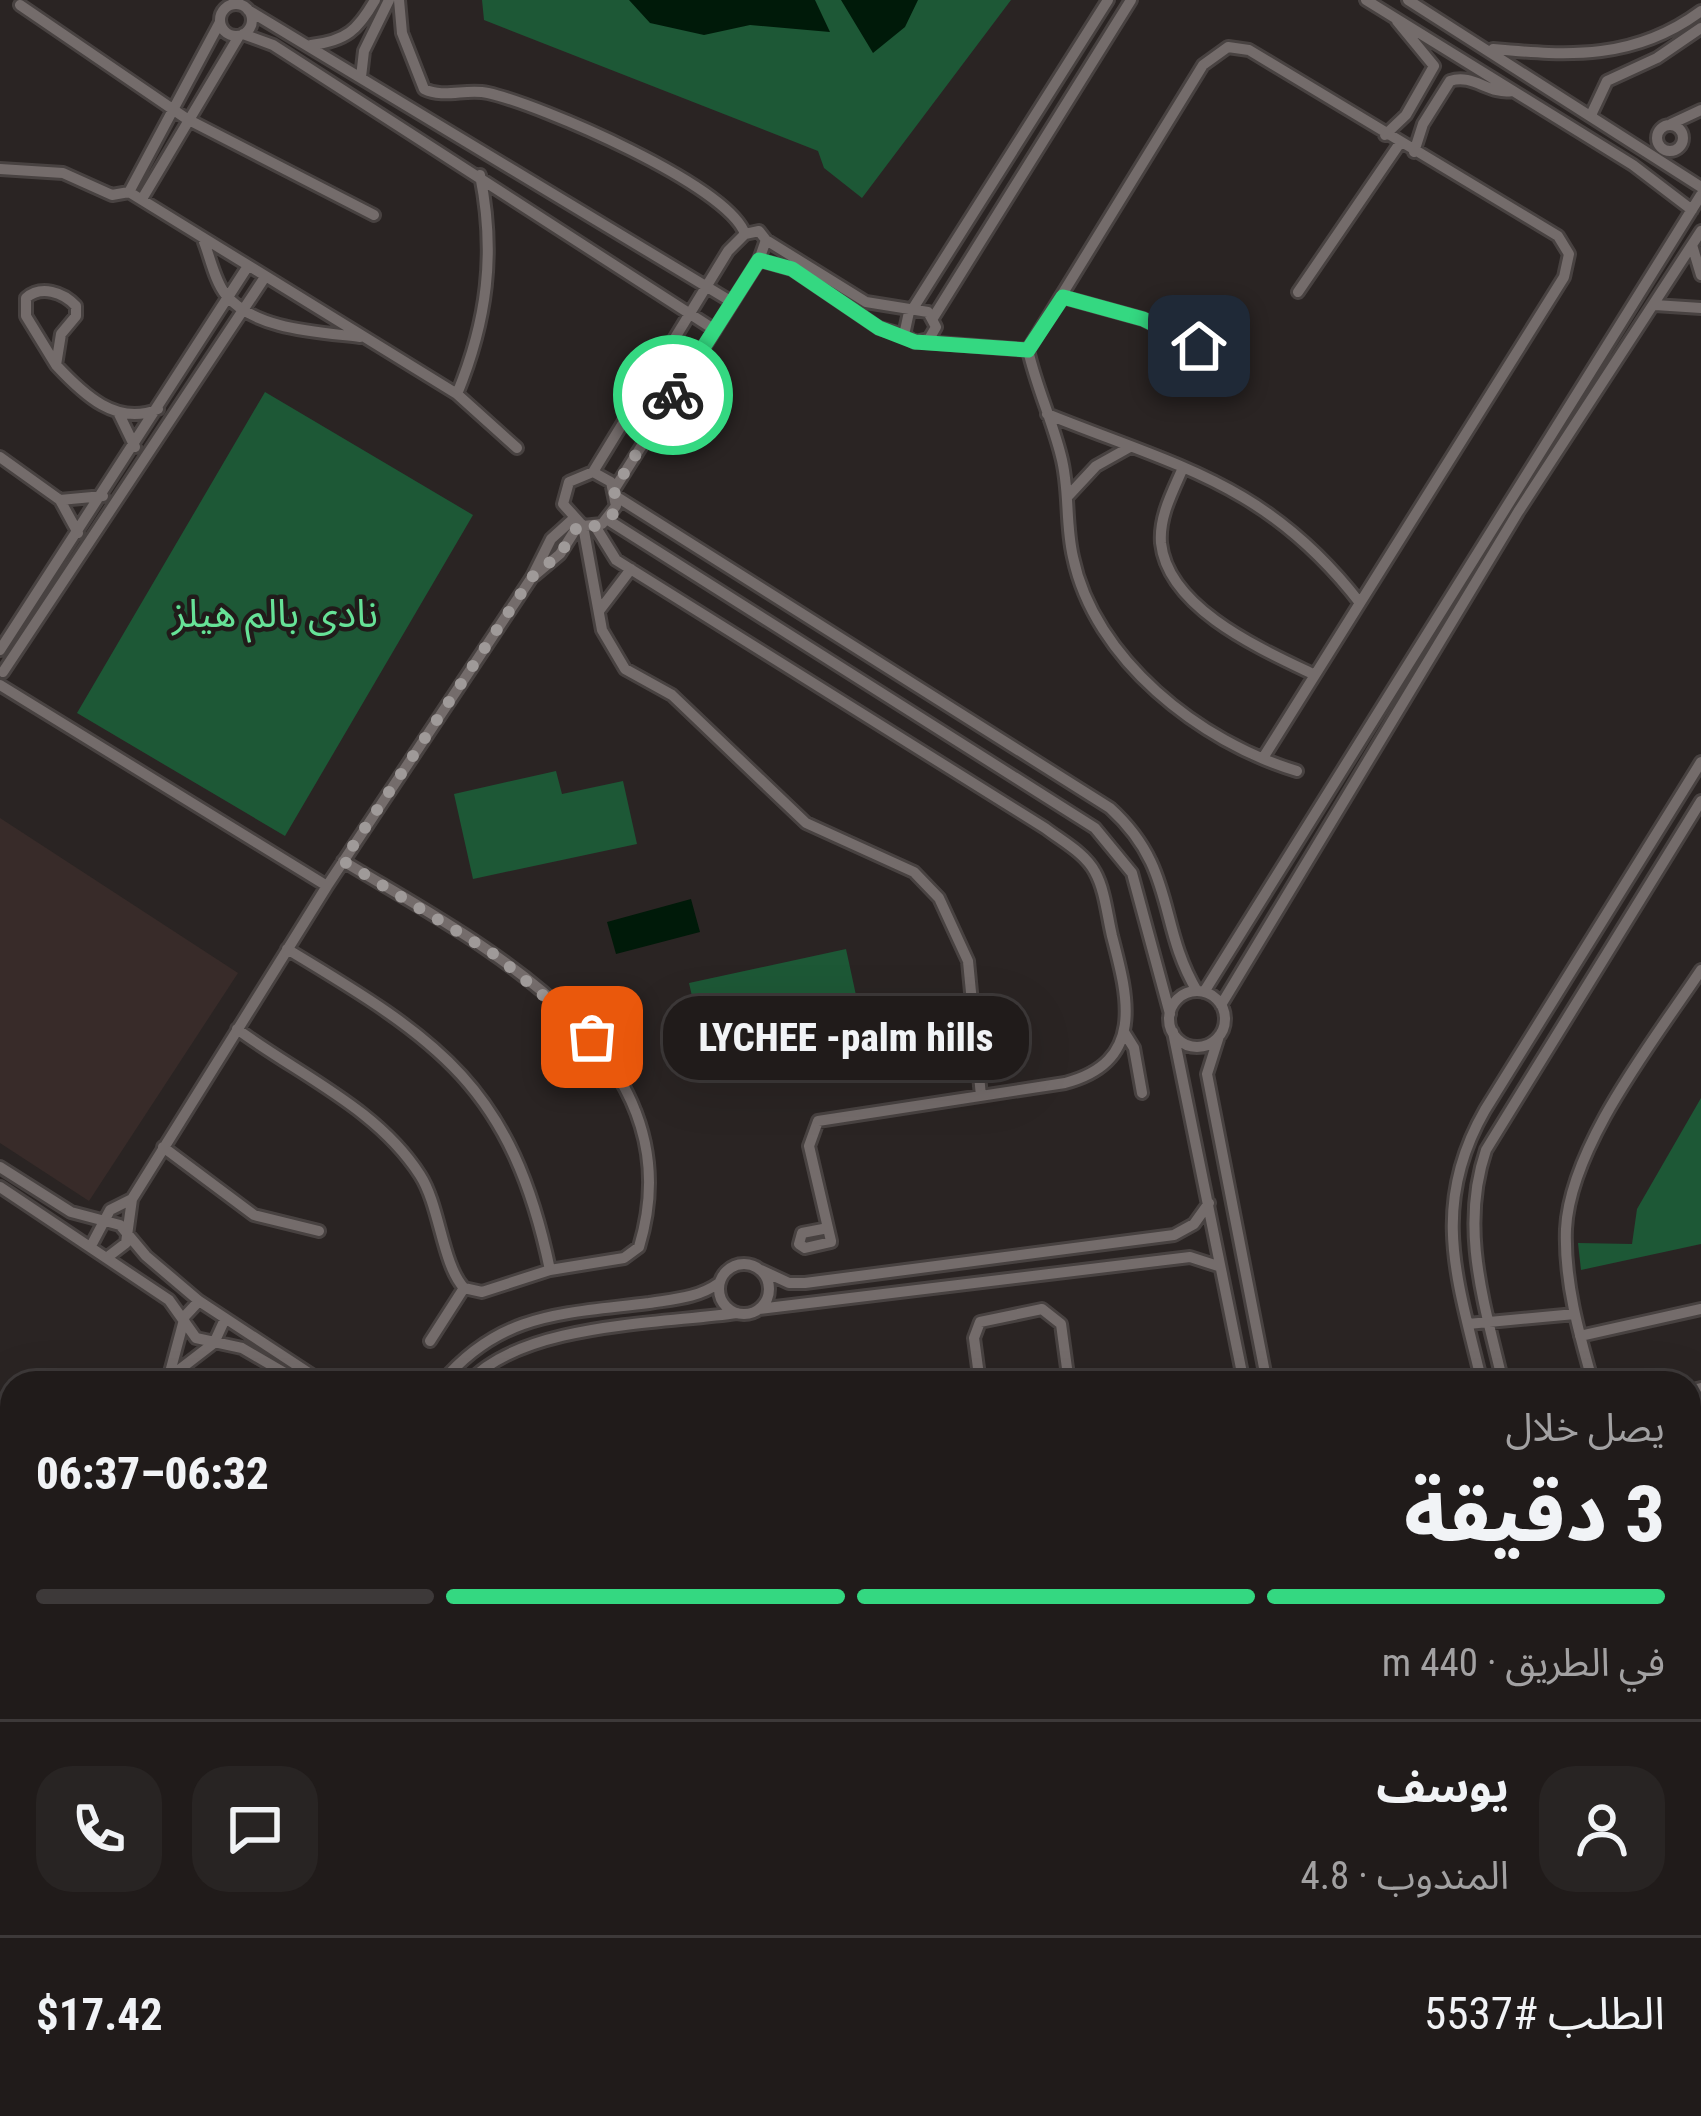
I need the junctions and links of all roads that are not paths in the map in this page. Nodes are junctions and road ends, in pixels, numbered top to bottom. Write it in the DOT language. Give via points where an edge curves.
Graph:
graph roads {
  1 [pos="209,0"];
  2 [pos="375,0"];
  3 [pos="388,0"];
  4 [pos="399,0"];
  5 [pos="1108,0"];
  6 [pos="1131,0"];
  7 [pos="1366,0"];
  8 [pos="1408,0"];
  9 [pos="20,4"];
  10 [pos="240,5"];
  11 [pos="221,18"];
  12 [pos="1396,18"];
  13 [pos="1699,20"];
  14 [pos="376,26"];
  15 [pos="402,33"];
  16 [pos="241,35"];
  17 [pos="311,45"];
  18 [pos="1489,49"];
  19 [pos="361,77"];
  20 [pos="1426,86"];
  21 [pos="1513,91"];
  22 [pos="1441,93"];
  23 [pos="172,108"];
  24 [pos="1701,112"];
  25 [pos="1406,115"];
  26 [pos="1592,115"];
  27 [pos="187,119"];
  28 [pos="1423,124"];
  29 [pos="1668,125"];
  30 [pos="1385,134"];
  31 [pos="1682,142"];
  32 [pos="1400,143"];
  33 [pos="1414,152"];
  34 [pos="1650,154"];
  35 [pos="0,169"];
  36 [pos="1673,170"];
  37 [pos="1643,172"];
  38 [pos="480,174"];
  39 [pos="1661,185"];
  40 [pos="1701,191"];
  41 [pos="129,192"];
  42 [pos="142,200"];
  43 [pos="1692,210"];
  44 [pos="374,215"];
  45 [pos="1701,231"];
  46 [pos="745,234"];
  47 [pos="766,240"];
  48 [pos="204,242"];
  49 [pos="1692,245"];
  50 [pos="759,260"];
  51 [pos="248,266"];
  52 [pos="1701,275"];
  53 [pos="265,278"];
  54 [pos="707,285"];
  55 [pos="1298,292"];
  56 [pos="225,294"];
  57 [pos="1063,297"];
  58 [pos="732,302"];
  59 [pos="1655,305"];
  60 [pos="242,306"];
  61 [pos="1701,308"];
  62 [pos="910,311"];
  63 [pos="692,314"];
  64 [pos="934,318"];
  65 [pos="715,330"];
  66 [pos="61,334"];
  67 [pos="904,335"];
  68 [pos="37,336"];
  69 [pos="361,337"];
  70 [pos="676,340"];
  71 [pos="925,342"];
  72 [pos="1199,346"];
  73 [pos="1028,350"];
  74 [pos="698,356"];
  75 [pos="56,365"];
  76 [pos="658,368"];
  77 [pos="680,384"];
  78 [pos="458,394"];
  79 [pos="161,407"];
  80 [pos="119,414"];
  81 [pos="1047,414"];
  82 [pos="1130,447"];
  83 [pos="135,448"];
  84 [pos="517,448"];
  85 [pos="0,457"];
  86 [pos="1182,470"];
  87 [pos="593,472"];
  88 [pos="616,493"];
  89 [pos="1069,495"];
  90 [pos="103,496"];
  91 [pos="60,500"];
  92 [pos="1505,504"];
  93 [pos="1518,512"];
  94 [pos="608,520"];
  95 [pos="582,524"];
  96 [pos="78,533"];
  97 [pos="616,560"];
  98 [pos="631,569"];
  99 [pos="592,580"];
  100 [pos="1360,603"];
  101 [pos="599,611"];
  102 [pos="0,650"];
  103 [pos="1315,675"];
  104 [pos="1,676"];
  105 [pos="1263,758"];
  106 [pos="1701,762"];
  107 [pos="1297,771"];
  108 [pos="1083,789"];
  109 [pos="1701,801"];
  110 [pos="1070,809"];
  111 [pos="343,861"];
  112 [pos="327,886"];
  113 [pos="287,949"];
  114 [pos="1701,970"];
  115 [pos="1200,991"];
  116 [pos="1221,1005"];
  117 [pos="1170,1014"];
  118 [pos="237,1029"];
  119 [pos="1124,1032"];
  120 [pos="1173,1032"];
  121 [pos="1219,1036"];
  122 [pos="1142,1093"];
  123 [pos="981,1096"];
  124 [pos="163,1147"];
  125 [pos="0,1167"];
  126 [pos="0,1186"];
  127 [pos="13,1196"];
  128 [pos="132,1199"];
  129 [pos="0,1202"];
  130 [pos="1209,1203"];
  131 [pos="102,1220"];
  132 [pos="828,1228"];
  133 [pos="319,1231"];
  134 [pos="1174,1235"];
  135 [pos="128,1236"];
  136 [pos="92,1244"];
  137 [pos="109,1256"];
  138 [pos="1177,1259"];
  139 [pos="986,1260"];
  140 [pos="1218,1266"];
  141 [pos="550,1270"];
  142 [pos="760,1270"];
  143 [pos="719,1283"];
  144 [pos="988,1283"];
  145 [pos="464,1288"];
  146 [pos="199,1300"];
  147 [pos="1701,1309"];
  148 [pos="759,1310"];
  149 [pos="736,1313"];
  150 [pos="1575,1314"];
  151 [pos="225,1319"];
  152 [pos="1488,1320"];
  153 [pos="1468,1324"];
  154 [pos="183,1325"];
  155 [pos="1580,1336"];
  156 [pos="430,1341"];
  157 [pos="214,1343"];
  158 [pos="169,1371"];
  159 [pos="177,1371"];
  160 [pos="281,1371"];
  161 [pos="305,1371"];
  162 [pos="452,1371"];
  163 [pos="482,1371"];
  164 [pos="978,1371"];
  165 [pos="1067,1371"];
  166 [pos="1241,1371"];
  167 [pos="1265,1371"];
  168 [pos="1478,1371"];
  169 [pos="1500,1371"];
  170 [pos="1590,1371"];
  1 -- 11 [label="street"];
  2 -- 17 [label="street" via="357,30"];
  3 -- 14 [label="street"];
  4 -- 15 [label="street"];
  5 -- 62 [label="street"];
  6 -- 64 [label="street"];
  7 -- 12 [label="street"];
  8 -- 18 [label="street"];
  9 -- 23 [label="street"];
  10 -- 11 [label="street"];
  10 -- 16 [label="street" via="251,23"];
  10 -- 17 [label="street"];
  11 -- 16 [label="street" via="227,33"];
  11 -- 23 [label="street"];
  12 -- 20 [label="street" via="1432,61"];
  12 -- 21 [label="street"];
  13 -- 18 [label="street" via="1599,55"];
  13 -- 26 [label="street" via="1657,58 1607,81"];
  14 -- 15 [label="street"];
  14 -- 19 [label="street"];
  15 -- 46 [label="street" via="424,89 489,93 638,151 733,213"];
  16 -- 27 [label="street"];
  16 -- 38 [label="street" via="273,45"];
  17 -- 19 [label="street"];
  18 -- 26 [label="street"];
  19 -- 54 [label="street"];
  20 -- 22 [label="street"];
  20 -- 25 [label="street"];
  21 -- 22 [label="street" via="1464,78"];
  21 -- 37 [label="street"];
  22 -- 28 [label="street"];
  23 -- 27 [label="street"];
  23 -- 41 [label="street"];
  24 -- 29 [label="street"];
  24 -- 31 [label="street"];
  25 -- 28 [label="street"];
  25 -- 30 [label="street"];
  26 -- 34 [label="street"];
  27 -- 42 [label="street"];
  27 -- 44 [label="street"];
  28 -- 33 [label="street"];
  29 -- 31 [label="street" via="1680,130"];
  29 -- 31 [label="street" via="1659,131 1660,146 1669,151"];
  30 -- 32 [label="street"];
  30 -- 57 [label="street" via="1250,50 1218,50"];
  32 -- 33 [label="street"];
  32 -- 55 [label="street"];
  33 -- 100 [label="street" via="1558,236 1569,266"];
  34 -- 36 [label="street"];
  34 -- 37 [label="street"];
  35 -- 41 [label="street" via="63,173 112,194"];
  36 -- 39 [label="street"];
  36 -- 40 [label="street"];
  37 -- 39 [label="street"];
  38 -- 63 [label="street"];
  38 -- 78 [label="street" via="489,215 486,301"];
  39 -- 43 [label="street"];
  40 -- 43 [label="street"];
  41 -- 42 [label="street"];
  42 -- 48 [label="street"];
  43 -- 92 [label="street"];
  45 -- 49 [label="street"];
  46 -- 47 [label="street" via="759,231"];
  46 -- 54 [label="street"];
  47 -- 50 [label="street"];
  47 -- 62 [label="street" via="866,302"];
  48 -- 51 [label="street"];
  48 -- 56 [label="street"];
  49 -- 52 [label="street"];
  49 -- 59 [label="street"];
  50 -- 58 [label="street"];
  50 -- 67 [label="street" via="792,269 879,328"];
  51 -- 53 [label="street"];
  51 -- 56 [label="street"];
  53 -- 60 [label="street"];
  53 -- 69 [label="street"];
  54 -- 58 [label="street"];
  54 -- 63 [label="street"];
  56 -- 60 [label="street"];
  56 -- 79 [label="street"];
  57 -- 72 [label="street" via="1143,319"];
  57 -- 73 [label="street"];
  58 -- 65 [label="street"];
  59 -- 61 [label="street"];
  59 -- 93 [label="street"];
  60 -- 69 [label="street" via="273,323"];
  60 -- 104 [label="street"];
  62 -- 64 [label="street"];
  62 -- 67 [label="street"];
  63 -- 65 [label="street"];
  63 -- 70 [label="street"];
  64 -- 71 [label="street"];
  65 -- 74 [label="street"];
  66 -- 68 [label="street"];
  66 -- 68 [label="street" via="76,306 35,292 24,310"];
  66 -- 75 [label="street"];
  67 -- 71 [label="street"];
  68 -- 75 [label="street"];
  69 -- 78 [label="street"];
  70 -- 74 [label="street"];
  70 -- 76 [label="street"];
  71 -- 73 [label="street"];
  73 -- 81 [label="street"];
  74 -- 77 [label="street"];
  75 -- 80 [label="street"];
  76 -- 77 [label="street"];
  76 -- 87 [label="street"];
  77 -- 88 [label="street"];
  78 -- 84 [label="street"];
  79 -- 80 [label="street"];
  79 -- 83 [label="street"];
  80 -- 83 [label="street"];
  81 -- 82 [label="street"];
  81 -- 89 [label="street"];
  82 -- 86 [label="street"];
  82 -- 89 [label="street" via="1096,466"];
  83 -- 90 [label="street"];
  85 -- 91 [label="street"];
  86 -- 100 [label="street" via="1274,513"];
  86 -- 103 [label="street" via="1162,519 1174,579 1250,640"];
  87 -- 88 [label="street"];
  87 -- 95 [label="street" via="575,477 564,492"];
  88 -- 94 [label="street"];
  88 -- 108 [label="street"];
  89 -- 105 [label="street" via="1081,586 1112,646 1189,714"];
  90 -- 91 [label="street"];
  90 -- 96 [label="street"];
  91 -- 96 [label="street"];
  92 -- 93 [label="street"];
  92 -- 115 [label="street"];
  93 -- 116 [label="street"];
  94 -- 95 [label="street"];
  94 -- 110 [label="street"];
  95 -- 97 [label="street"];
  95 -- 99 [label="street"];
  95 -- 111 [label="street" via="551,539"];
  96 -- 102 [label="street"];
  97 -- 98 [label="street"];
  97 -- 99 [label="street"];
  98 -- 101 [label="street"];
  98 -- 119 [label="street" via="1082,855 1101,889 1121,970"];
  99 -- 101 [label="street"];
  100 -- 103 [label="street"];
  101 -- 123 [label="street" via="607,644 625,668 672,695 806,823 914,872 939,898 968,961"];
  103 -- 105 [label="street"];
  104 -- 112 [label="street"];
  105 -- 107 [label="street"];
  106 -- 153 [label="street" via="1468,1142 1450,1220"];
  108 -- 110 [label="street"];
  108 -- 115 [label="street" via="1150,854 1181,960"];
  109 -- 152 [label="street" via="1486,1150 1472,1219"];
  110 -- 117 [label="street" via="1132,873"];
  111 -- 112 [label="street"];
  111 -- 141 [label="street" via="533,982 615,1068 642,1138 648,1180 641,1242 623,1258"];
  112 -- 113 [label="street"];
  113 -- 118 [label="street"];
  113 -- 141 [label="street" via="422,1034 472,1083 510,1142"];
  114 -- 150 [label="street" via="1576,1182 1566,1232"];
  115 -- 116 [label="street"];
  115 -- 117 [label="street" via="1182,995"];
  116 -- 121 [label="street"];
  117 -- 120 [label="street"];
  118 -- 124 [label="street"];
  118 -- 145 [label="street" via="398,1146 426,1185"];
  119 -- 122 [label="street"];
  119 -- 123 [label="street" via="1104,1064 1079,1079"];
  120 -- 121 [label="street" via="1191,1046"];
  120 -- 130 [label="street"];
  121 -- 167 [label="street" via="1207,1073"];
  123 -- 132 [label="street" via="818,1121 809,1146"];
  124 -- 128 [label="street"];
  124 -- 133 [label="street" via="254,1215"];
  125 -- 131 [label="street" via="71,1212"];
  126 -- 127 [label="street"];
  127 -- 129 [label="street"];
  127 -- 136 [label="street"];
  128 -- 131 [label="street"];
  128 -- 135 [label="street"];
  130 -- 134 [label="street"];
  130 -- 140 [label="street"];
  131 -- 135 [label="street"];
  131 -- 136 [label="street"];
  134 -- 138 [label="street"];
  134 -- 139 [label="street"];
  135 -- 137 [label="street"];
  135 -- 146 [label="street"];
  136 -- 137 [label="street"];
  137 -- 154 [label="street" via="169,1300"];
  138 -- 140 [label="street"];
  138 -- 144 [label="street"];
  139 -- 142 [label="street" via="805,1283"];
  139 -- 144 [label="street"];
  140 -- 166 [label="street"];
  141 -- 145 [label="street" via="482,1292"];
  142 -- 143 [label="street" via="733,1266"];
  142 -- 148 [label="street" via="769,1289"];
  143 -- 149 [label="street" via="720,1298"];
  143 -- 162 [label="street" via="688,1297 514,1325 477,1344"];
  144 -- 148 [label="street"];
  145 -- 156 [label="street"];
  146 -- 151 [label="street"];
  146 -- 154 [label="street"];
  147 -- 155 [label="street"];
  148 -- 149 [label="street"];
  149 -- 163 [label="street" via="535,1342"];
  150 -- 152 [label="street"];
  150 -- 155 [label="street"];
  151 -- 157 [label="street"];
  151 -- 161 [label="street"];
  152 -- 153 [label="street"];
  152 -- 169 [label="street"];
  153 -- 168 [label="street"];
  154 -- 157 [label="street"];
  154 -- 158 [label="street"];
  155 -- 170 [label="street"];
  157 -- 159 [label="street"];
  157 -- 160 [label="street" via="242,1348"];
  164 -- 165 [label="street" via="980,1322 1042,1309 1060,1324"];
}
